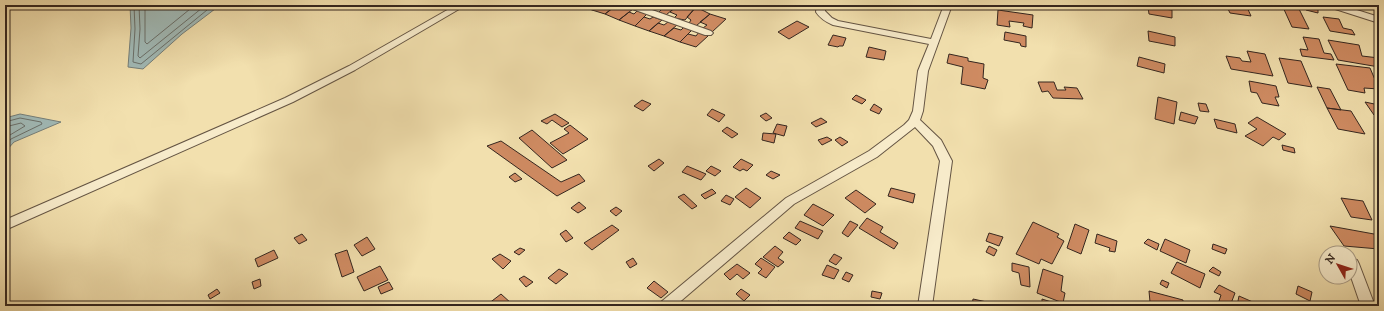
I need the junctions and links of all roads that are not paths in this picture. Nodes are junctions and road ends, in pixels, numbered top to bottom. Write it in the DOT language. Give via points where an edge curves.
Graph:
graph roads {
  1 [pos="462,5"];
  2 [pos="630,5"];
  3 [pos="821,5"];
  4 [pos="948,5"];
  5 [pos="1332,5"];
  6 [pos="1379,20"];
  7 [pos="708,33"];
  8 [pos="934,42"];
  9 [pos="914,120"];
  10 [pos="5,225"];
  11 [pos="1358,278"];
  12 [pos="666,306"];
  13 [pos="925,306"];
  14 [pos="1368,306"];
  1 -- 10 [label="street" via="352,68 289,100"];
  2 -- 7 [label="street"];
  3 -- 8 [label="street" via="820,12 836,23"];
  4 -- 8 [label="street"];
  5 -- 6 [label="street"];
  8 -- 9 [label="street" via="923,71"];
  9 -- 12 [label="street" via="898,136 873,154 790,201"];
  9 -- 13 [label="street" via="936,139 946,160"];
  11 -- 14 [label="street"];
}
